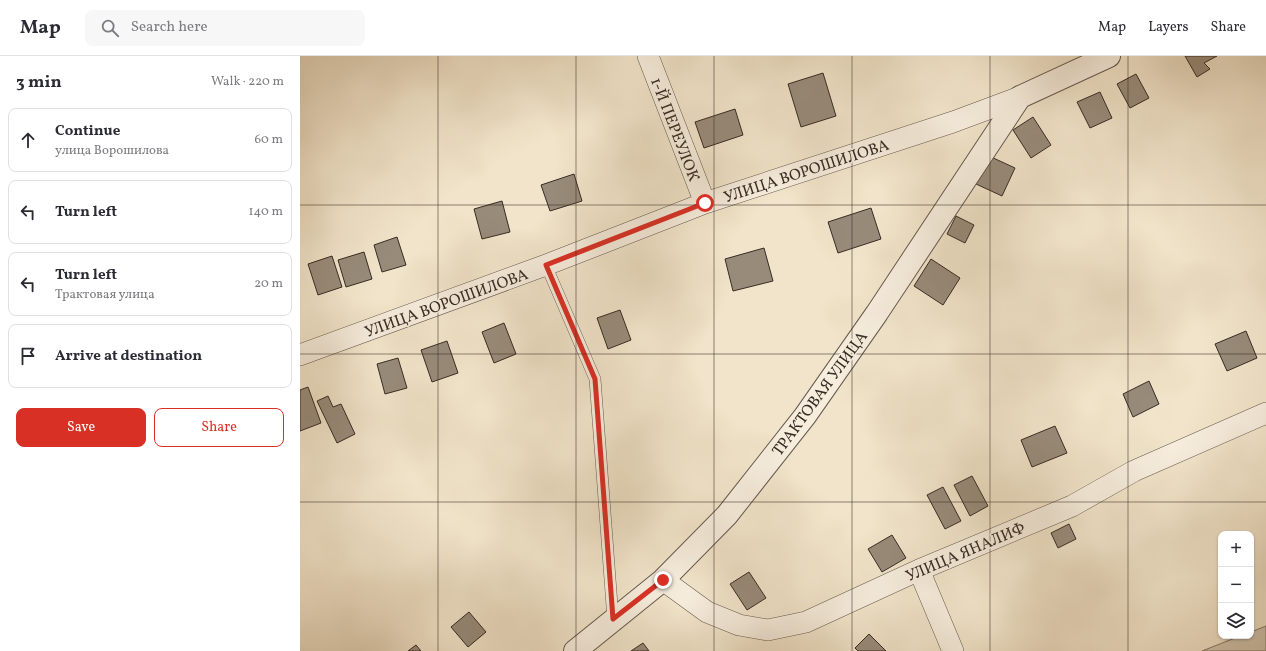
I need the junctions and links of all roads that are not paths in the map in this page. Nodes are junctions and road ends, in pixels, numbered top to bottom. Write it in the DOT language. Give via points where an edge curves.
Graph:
graph roads {
  1 [pos="648,56"];
  2 [pos="1109,56"];
  3 [pos="1020,97"];
  4 [pos="705,203"];
  5 [pos="546,265"];
  6 [pos="300,355"];
  7 [pos="1266,413"];
  8 [pos="919,570"];
  9 [pos="663,580"];
  10 [pos="613,619"];
  11 [pos="575,651"];
  12 [pos="953,651"];
  1 -- 4 [label="street, 1-Й ПЕРЕУЛОК"];
  2 -- 3 [label="street, УЛИЦА ВОРОШИЛОВА"];
  3 -- 4 [label="street, УЛИЦА ВОРОШИЛОВА" via="954,122"];
  3 -- 9 [label="street, ТРАКТОВАЯ УЛИЦА" via="877,313 805,416 727,515"];
  4 -- 5 [label="street, УЛИЦА ВОРОШИЛОВА"];
  5 -- 6 [label="street, УЛИЦА ВОРОШИЛОВА"];
  5 -- 10 [label="lane" via="595,379"];
  7 -- 8 [label="street, УЛИЦА ЯНАЛИФ" via="1134,471 1072,506"];
  8 -- 9 [label="street, УЛИЦА ЯНАЛИФ" via="806,622 768,630 739,625 707,612"];
  8 -- 12 [label="street"];
  9 -- 10 [label="street, ТРАКТОВАЯ УЛИЦА"];
  10 -- 11 [label="street, ТРАКТОВАЯ УЛИЦА"];
}
